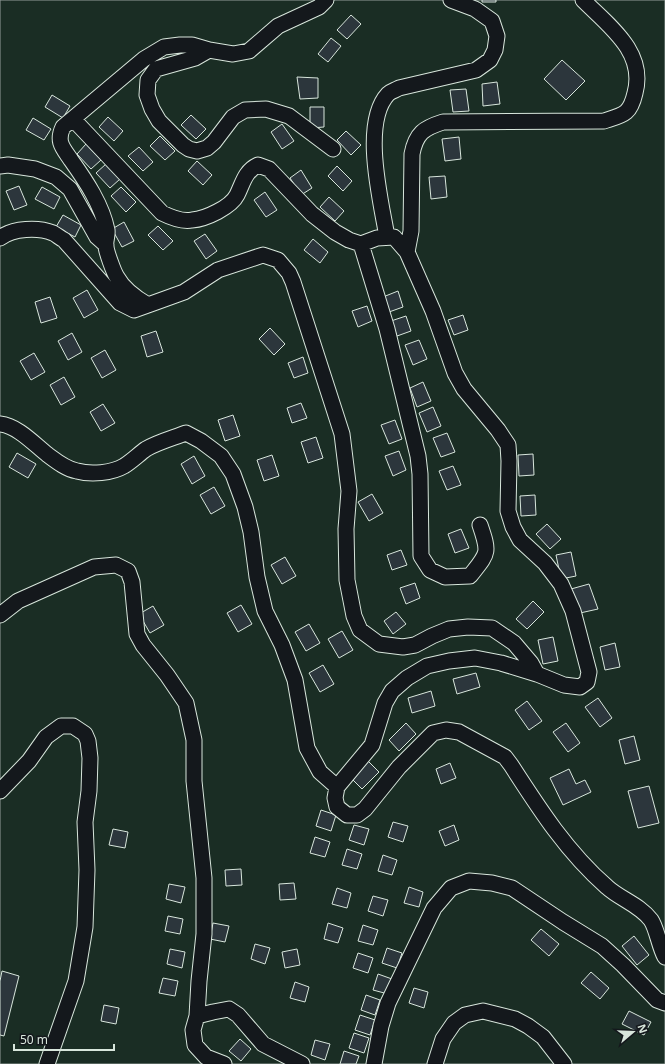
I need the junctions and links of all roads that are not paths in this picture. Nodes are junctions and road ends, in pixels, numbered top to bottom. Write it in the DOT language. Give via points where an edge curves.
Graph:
graph roads {
  1 [pos="326,0"];
  2 [pos="451,0"];
  3 [pos="583,0"];
  4 [pos="472,5"];
  5 [pos="209,50"];
  6 [pos="73,119"];
  7 [pos="333,149"];
  8 [pos="0,166"];
  9 [pos="387,237"];
  10 [pos="0,238"];
  11 [pos="361,244"];
  12 [pos="106,246"];
  13 [pos="407,252"];
  14 [pos="148,305"];
  15 [pos="0,424"];
  16 [pos="480,525"];
  17 [pos="0,615"];
  18 [pos="537,674"];
  19 [pos="336,787"];
  20 [pos="0,791"];
  21 [pos="665,957"];
  22 [pos="665,1003"];
  23 [pos="197,1016"];
  24 [pos="47,1064"];
  25 [pos="224,1064"];
  26 [pos="302,1064"];
  27 [pos="374,1064"];
  28 [pos="435,1064"];
  29 [pos="564,1064"];
  1 -- 5 [label="street" via="319,7 278,26 249,51 233,54"];
  2 -- 4 [label="street"];
  3 -- 13 [label="street" via="622,39 633,56 638,72 633,105 623,115 604,121 443,122 430,126 414,141 411,231"];
  4 -- 9 [label="street" via="492,21 497,36 490,60 476,70 399,88 389,93 380,107 376,121 374,156"];
  5 -- 6 [label="street" via="180,44 164,47 144,58"];
  5 -- 7 [label="street" via="194,58 156,69 148,80 148,96 152,109 159,121 183,145 197,151 207,148 233,117 245,110 266,109 289,116"];
  6 -- 11 [label="street" via="162,213 171,218 193,220 217,212 232,202 243,180 252,168 258,165 275,174 312,214 335,232"];
  6 -- 12 [label="street" via="63,127 60,140 100,208 107,232"];
  8 -- 12 [label="street" via="35,169 56,177 70,189 97,237"];
  9 -- 11 [label="street"];
  9 -- 13 [label="street" via="394,237"];
  10 -- 14 [label="street" via="19,230 54,233 64,240 120,303 134,310"];
  11 -- 16 [label="street" via="387,329 418,456 421,556 430,570 445,577 470,576 484,558 487,545"];
  12 -- 14 [label="street" via="116,277 131,295"];
  13 -- 18 [label="street" via="433,311 455,373 464,389 508,445 508,511 513,527 520,540 545,563 561,584 579,630 589,672 587,682 580,687 564,685"];
  14 -- 18 [label="street" via="184,292 218,270 263,255 278,260 294,282 342,434 349,491 346,529 347,580 354,616 360,630 379,644 404,647 415,645 449,629 492,628 514,643"];
  15 -- 19 [label="street" via="6,424 58,463 76,471 96,473 113,470 124,466 147,449 186,433 220,456 233,474 245,507 251,532 256,577 265,611 282,644 295,680 307,748 320,772"];
  17 -- 23 [label="street" via="18,601 94,567 116,565 128,572 132,582 137,634 186,703 194,740 194,781 204,878 204,934"];
  18 -- 19 [label="street" via="475,658 427,666 392,691 385,703 372,745"];
  19 -- 21 [label="street" via="337,807 347,815 357,815 433,733 446,730 459,732 505,757 552,826 577,857 608,888 652,921"];
  20 -- 24 [label="street" via="29,761 46,738 61,726 73,726 85,734 90,758 85,822 87,870 84,927 76,981"];
  22 -- 27 [label="street" via="657,1000 602,946 512,888 468,881 451,888 434,908 388,1004"];
  23 -- 25 [label="street" via="193,1030 196,1045 206,1057"];
  23 -- 26 [label="street" via="229,1010 238,1015 263,1044"];
  28 -- 29 [label="street" via="443,1039 454,1023 465,1015 483,1011 515,1019 528,1026 542,1037"];
}
